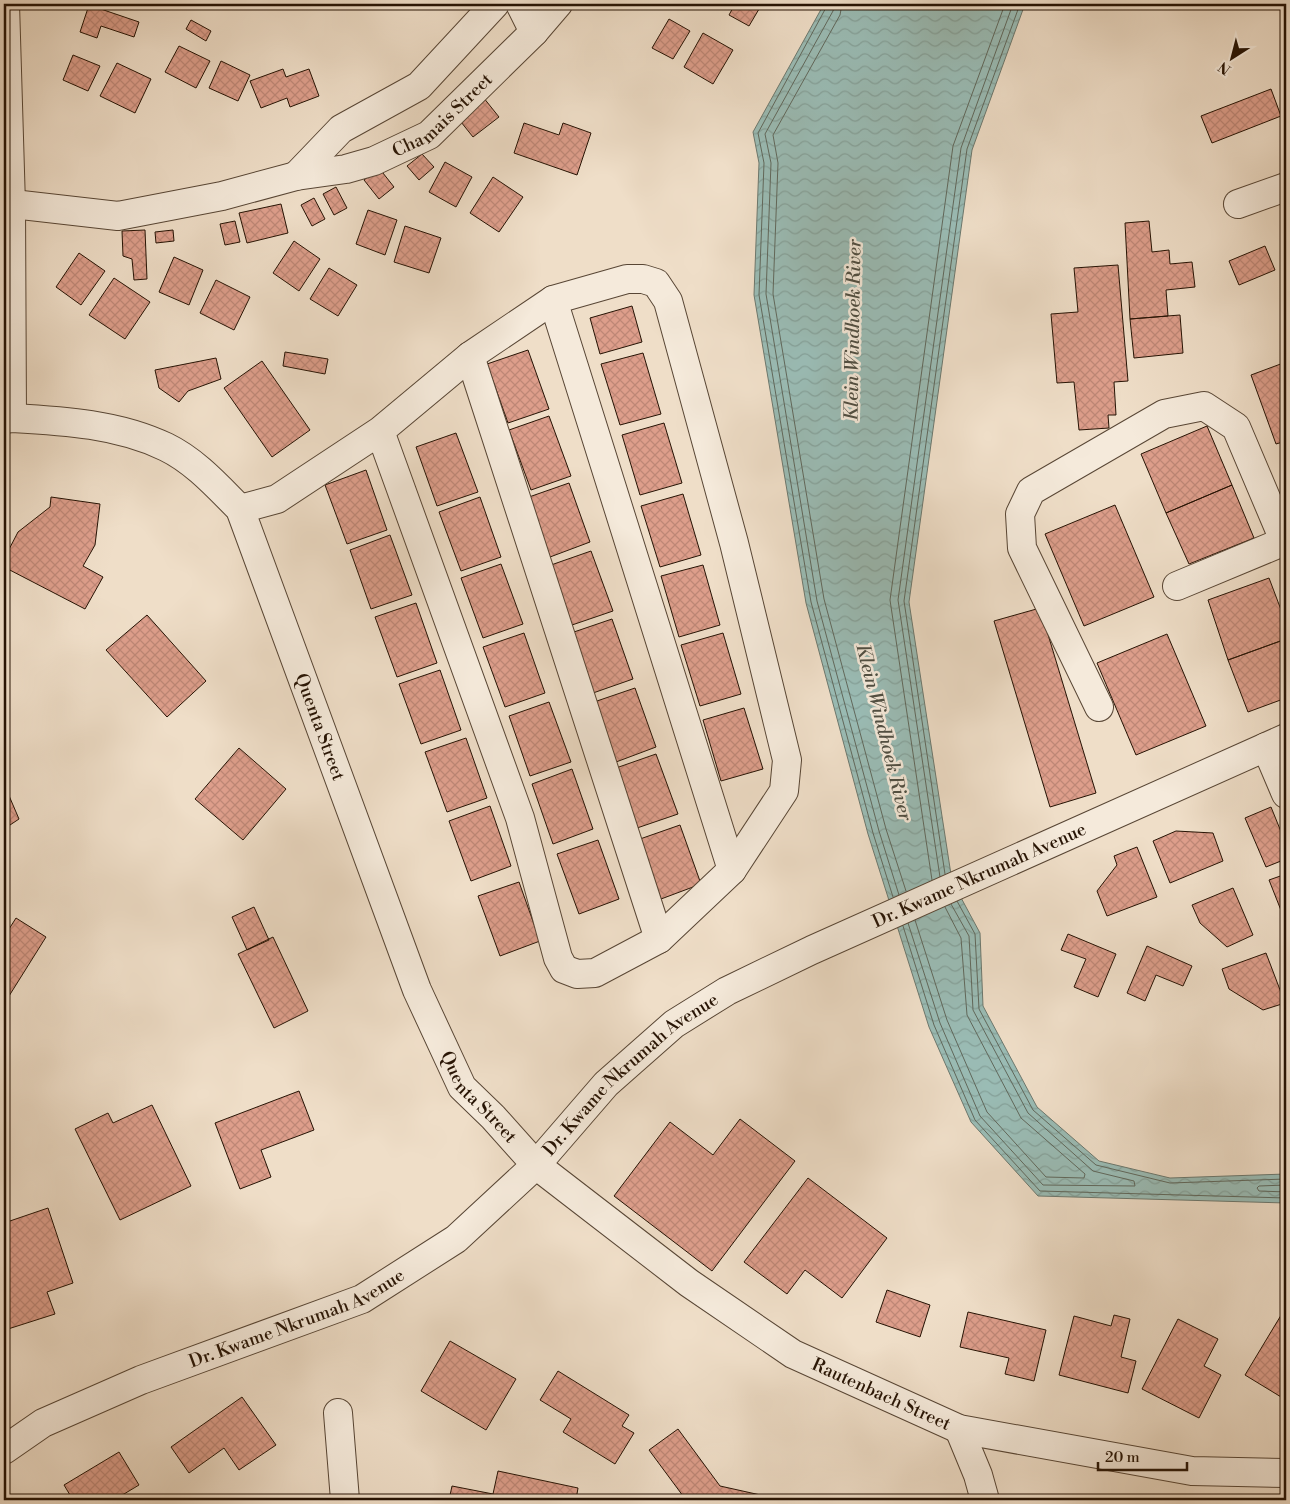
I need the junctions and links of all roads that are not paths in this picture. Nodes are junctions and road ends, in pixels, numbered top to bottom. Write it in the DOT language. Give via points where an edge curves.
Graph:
graph roads {
  1 [pos="5,4"];
  2 [pos="496,4"];
  3 [pos="520,4"];
  4 [pos="558,4"];
  5 [pos="534,32"];
  6 [pos="296,176"];
  7 [pos="1286,187"];
  8 [pos="7,204"];
  9 [pos="1238,204"];
  10 [pos="553,300"];
  11 [pos="470,356"];
  12 [pos="8,418"];
  13 [pos="380,431"];
  14 [pos="240,509"];
  15 [pos="1286,543"];
  16 [pos="1177,586"];
  17 [pos="1099,708"];
  18 [pos="1276,742"];
  19 [pos="1286,794"];
  20 [pos="732,870"];
  21 [pos="659,939"];
  22 [pos="536,1165"];
  23 [pos="338,1413"];
  24 [pos="959,1430"];
  25 [pos="4,1450"];
  26 [pos="1286,1473"];
  27 [pos="345,1500"];
  28 [pos="985,1500"];
  1 -- 8 [label="street"];
  2 -- 6 [label="street, Chamais Street" via="419,86 341,129"];
  3 -- 5 [label="street"];
  4 -- 5 [label="street, Chamais Street"];
  5 -- 6 [label="street, Chamais Street" via="429,135 374,161 346,169"];
  6 -- 8 [label="street, Chamais Street" via="222,196 118,216"];
  7 -- 9 [label="street"];
  8 -- 12 [label="street"];
  10 -- 11 [label="street"];
  10 -- 20 [label="street"];
  10 -- 20 [label="street" via="628,279 643,279 656,283 668,301 734,543 787,760 784,791"];
  11 -- 13 [label="street"];
  11 -- 21 [label="street"];
  12 -- 14 [label="street, Quenta Street" via="74,422 121,430 168,448 200,470"];
  13 -- 14 [label="street" via="277,499"];
  13 -- 21 [label="street" via="520,818 558,958 564,969 577,974 594,973"];
  14 -- 22 [label="street, Quenta Street" via="418,990 462,1087"];
  15 -- 16 [label="street"];
  15 -- 17 [label="street" via="1236,427 1204,406 1164,414 1031,491 1020,514 1022,548"];
  18 -- 19 [label="street"];
  18 -- 22 [label="street, Dr. Kwame Nkrumah Avenue" via="727,991 674,1024 606,1084"];
  20 -- 21 [label="street"];
  22 -- 24 [label="street, Rautenbach Street" via="690,1283 793,1354"];
  22 -- 25 [label="street, Dr. Kwame Nkrumah Avenue" via="456,1239 362,1298 141,1380 43,1424"];
  23 -- 27 [label="street"];
  24 -- 26 [label="street, Rautenbach Street" via="1192,1471"];
  24 -- 28 [label="street"];
}
